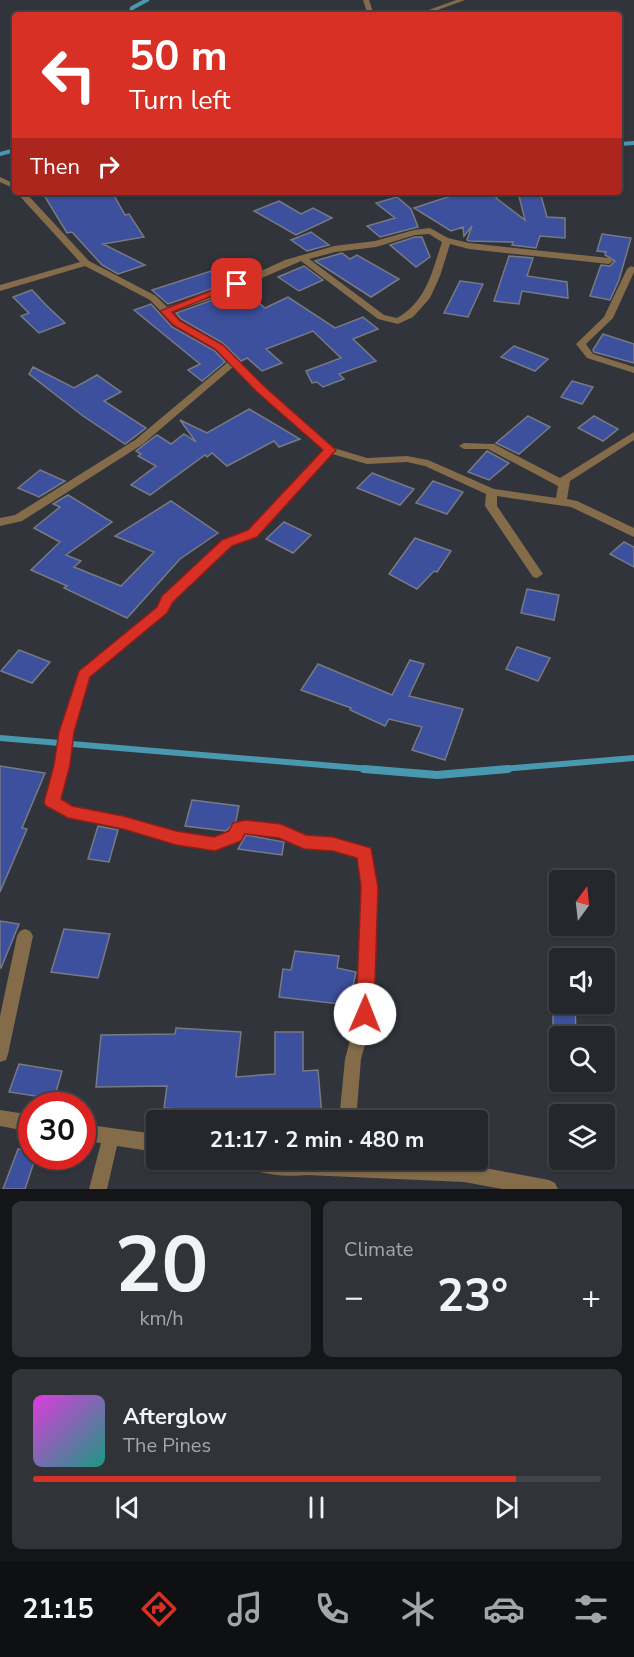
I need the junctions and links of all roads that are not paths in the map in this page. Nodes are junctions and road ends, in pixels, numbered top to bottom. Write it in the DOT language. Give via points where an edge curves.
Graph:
graph roads {
  1 [pos="462,0"];
  2 [pos="427,12"];
  3 [pos="23,195"];
  4 [pos="447,241"];
  5 [pos="303,258"];
  6 [pos="609,261"];
  7 [pos="86,263"];
  8 [pos="631,268"];
  9 [pos="0,288"];
  10 [pos="165,311"];
  11 [pos="234,362"];
  12 [pos="634,370"];
  13 [pos="634,435"];
  14 [pos="464,446"];
  15 [pos="330,450"];
  16 [pos="563,483"];
  17 [pos="492,492"];
  18 [pos="561,501"];
  19 [pos="0,522"];
  20 [pos="634,533"];
  21 [pos="537,574"];
  22 [pos="25,936"];
  23 [pos="0,1054"];
  24 [pos="349,1110"];
  25 [pos="0,1118"];
  26 [pos="18,1121"];
  27 [pos="96,1134"];
  28 [pos="111,1136"];
  29 [pos="146,1141"];
  30 [pos="423,1170"];
  31 [pos="98,1189"];
  32 [pos="549,1189"];
  1 -- 2 [label="street"];
  3 -- 7 [label="street"];
  4 -- 5 [label="street" via="430,231"];
  4 -- 5 [label="street" via="436,280 420,307 398,321 381,317"];
  4 -- 6 [label="street"];
  5 -- 10 [label="street"];
  7 -- 9 [label="street"];
  7 -- 10 [label="street" via="153,298"];
  8 -- 12 [label="street" via="608,318 581,344 590,356"];
  10 -- 11 [label="street" via="177,323 219,347"];
  11 -- 15 [label="street"];
  11 -- 19 [label="street" via="139,442 18,518"];
  13 -- 16 [label="street"];
  14 -- 16 [label="street" via="490,446"];
  15 -- 17 [label="street" via="367,461 407,459 428,463"];
  15 -- 24 [label="street" via="253,534 227,543 167,600 162,610 84,675 66,732 52,802 68,812 176,838 215,844 245,827 281,831 304,842 333,844 365,853 369,887 365,1014 353,1059"];
  16 -- 18 [label="street"];
  17 -- 18 [label="street"];
  17 -- 21 [label="street" via="491,506"];
  18 -- 20 [label="street"];
  22 -- 23 [label="street"];
  25 -- 26 [label="street"];
  27 -- 28 [label="street"];
  28 -- 29 [label="street"];
  28 -- 31 [label="street"];
  30 -- 32 [label="street" via="464,1173"];
}
